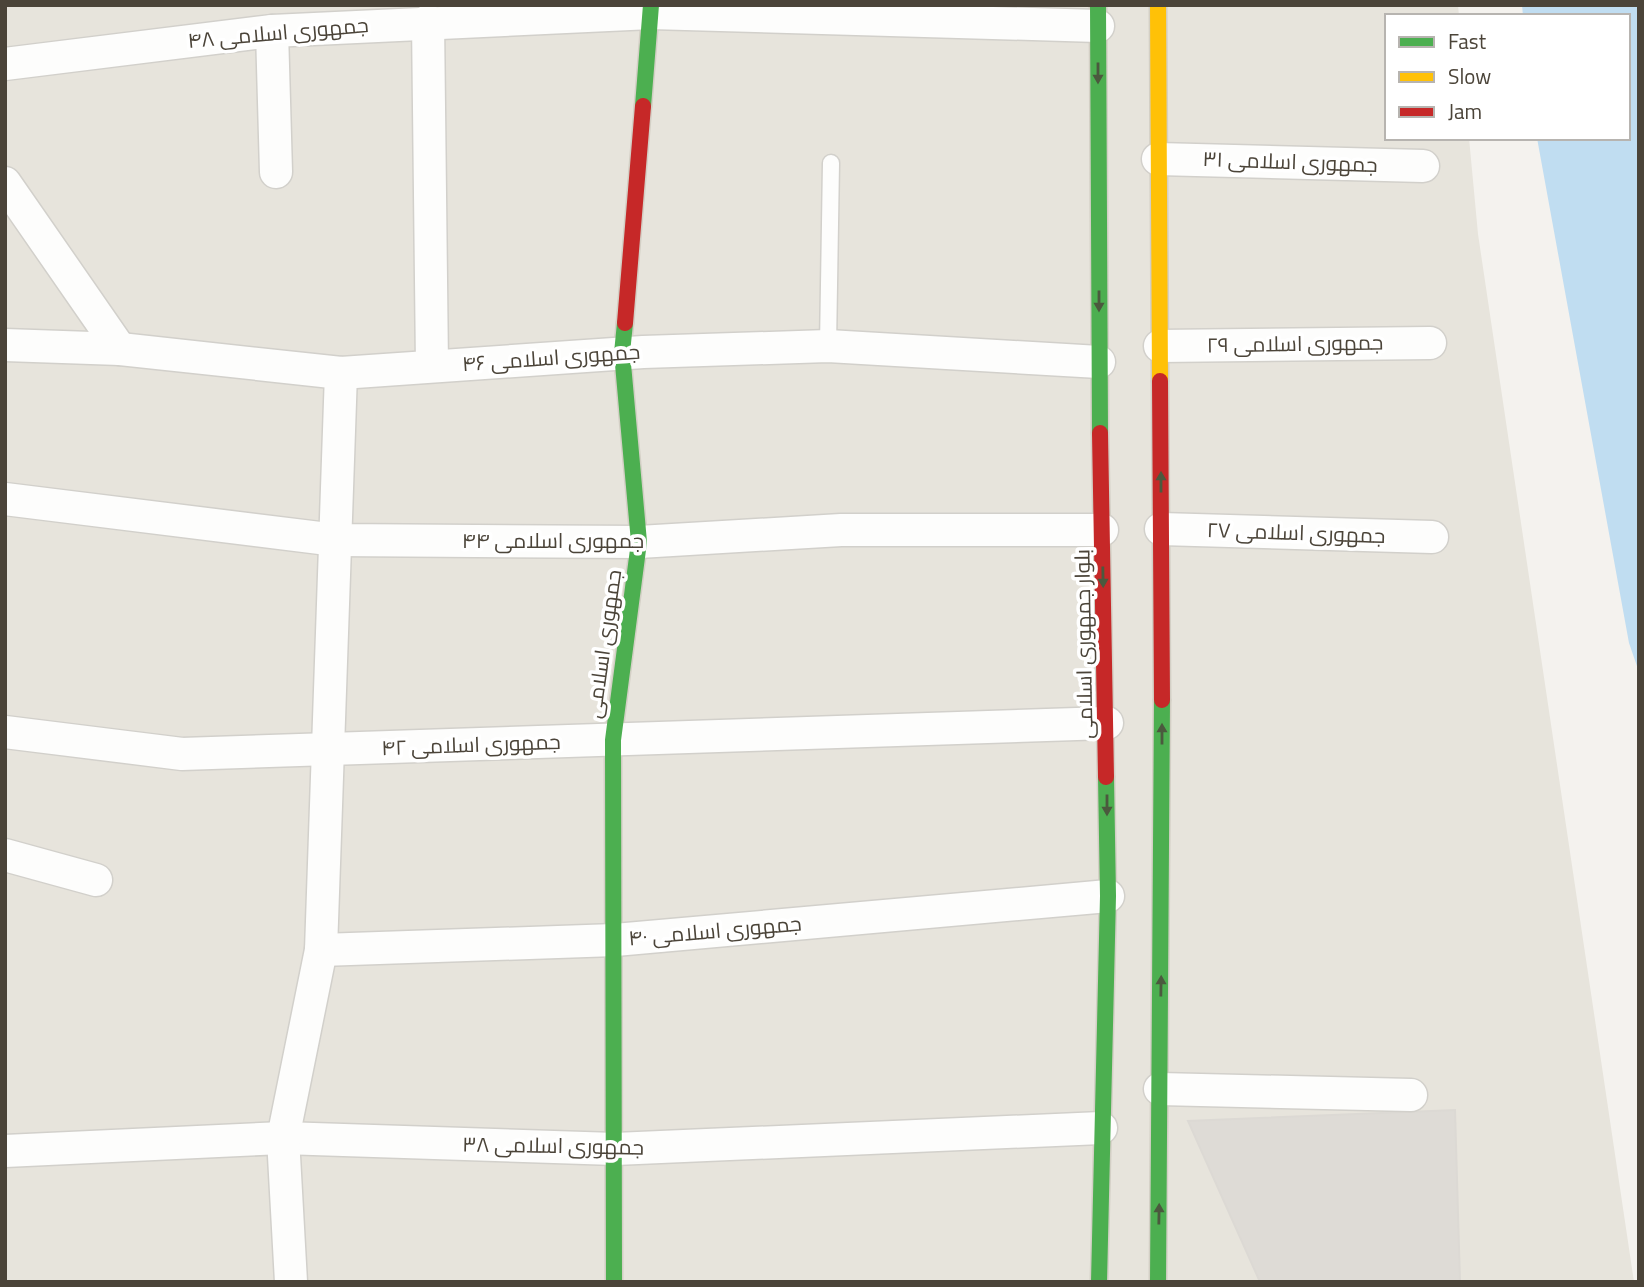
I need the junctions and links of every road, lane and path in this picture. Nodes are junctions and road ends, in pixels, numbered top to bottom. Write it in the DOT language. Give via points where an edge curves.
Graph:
graph roads {
  1 [pos="1158,5"];
  2 [pos="651,9"];
  3 [pos="869,13"];
  4 [pos="1098,16"];
  5 [pos="428,21"];
  6 [pos="272,31"];
  7 [pos="5,64"];
  8 [pos="1158,159"];
  9 [pos="831,163"];
  10 [pos="1423,166"];
  11 [pos="276,172"];
  12 [pos="5,183"];
  13 [pos="1430,343"];
  14 [pos="5,345"];
  15 [pos="828,346"];
  16 [pos="1160,346"];
  17 [pos="120,349"];
  18 [pos="622,353"];
  19 [pos="1099,362"];
  20 [pos="432,366"];
  21 [pos="341,373"];
  22 [pos="5,499"];
  23 [pos="1161,529"];
  24 [pos="1102,530"];
  25 [pos="1432,537"];
  26 [pos="336,540"];
  27 [pos="639,542"];
  28 [pos="1107,723"];
  29 [pos="5,732"];
  30 [pos="613,740"];
  31 [pos="328,749"];
  32 [pos="5,855"];
  33 [pos="96,880"];
  34 [pos="1108,896"];
  35 [pos="615,940"];
  36 [pos="321,950"];
  37 [pos="1160,1089"];
  38 [pos="1411,1095"];
  39 [pos="1101,1128"];
  40 [pos="283,1138"];
  41 [pos="615,1149"];
  42 [pos="5,1151"];
  43 [pos="1158,1257"];
  44 [pos="291,1282"];
  45 [pos="614,1282"];
  46 [pos="1099,1282"];
  47 [pos="1158,1282"];
  48 [pos="1175,1282"];
  1 -- 8 [label="main road"];
  2 -- 3 [label="street, جمهوری اسلامی ۴۸"];
  2 -- 5 [label="street, جمهوری اسلامی ۴۸"];
  2 -- 18 [label="main road, جمهوری اسلامی"];
  3 -- 4 [label="street, جمهوری اسلامی ۴۸"];
  4 -- 19 [label="main road, بلوار جمهوری اسلامی, one-way"];
  5 -- 6 [label="street, جمهوری اسلامی ۴۸"];
  5 -- 20 [label="street"];
  6 -- 7 [label="street, جمهوری اسلامی ۴۸"];
  6 -- 11 [label="street"];
  8 -- 10 [label="street, جمهوری اسلامی ۳۱"];
  8 -- 16 [label="main road"];
  9 -- 15 [label="lane"];
  12 -- 17 [label="street"];
  13 -- 16 [label="street, جمهوری اسلامی ۲۹"];
  14 -- 17 [label="street, جمهوری اسلامی ۴۶"];
  15 -- 18 [label="street, جمهوری اسلامی ۴۶"];
  15 -- 19 [label="street, جمهوری اسلامی ۴۶"];
  23 -- 16 [label="main road, one-way"];
  17 -- 21 [label="street, جمهوری اسلامی ۴۶"];
  18 -- 20 [label="street, جمهوری اسلامی ۴۶"];
  18 -- 27 [label="main road, جمهوری اسلامی"];
  19 -- 24 [label="main road, بلوار جمهوری اسلامی"];
  20 -- 21 [label="street, جمهوری اسلامی ۴۶"];
  21 -- 26 [label="street"];
  22 -- 26 [label="street, جمهوری اسلامی ۴۴"];
  23 -- 25 [label="street, جمهوری اسلامی ۲۷"];
  37 -- 23 [label="main road, one-way"];
  24 -- 27 [label="street, جمهوری اسلامی ۴۴" via="842,530"];
  24 -- 28 [label="main road, بلوار جمهوری اسلامی, one-way"];
  26 -- 27 [label="street, جمهوری اسلامی ۴۴"];
  26 -- 31 [label="street"];
  27 -- 30 [label="main road, جمهوری اسلامی"];
  28 -- 30 [label="street, جمهوری اسلامی ۴۲"];
  28 -- 34 [label="main road, بلوار جمهوری اسلامی, one-way"];
  29 -- 31 [label="street, جمهوری اسلامی ۴۲" via="182,754"];
  30 -- 31 [label="street, جمهوری اسلامی ۴۲"];
  30 -- 35 [label="main road, جمهوری اسلامی"];
  31 -- 36 [label="street"];
  32 -- 33 [label="street"];
  34 -- 35 [label="street, جمهوری اسلامی ۴۰"];
  34 -- 39 [label="main road, بلوار جمهوری اسلامی"];
  35 -- 36 [label="street, جمهوری اسلامی ۴۰"];
  35 -- 41 [label="main road, جمهوری اسلامی"];
  36 -- 40 [label="street"];
  37 -- 38 [label="street"];
  43 -- 37 [label="main road, one-way"];
  39 -- 41 [label="street, جمهوری اسلامی ۳۸"];
  39 -- 46 [label="main road, بلوار جمهوری اسلامی"];
  40 -- 41 [label="street, جمهوری اسلامی ۳۸"];
  40 -- 42 [label="street, جمهوری اسلامی ۳۸"];
  40 -- 44 [label="street"];
  41 -- 45 [label="main road, جمهوری اسلامی"];
  43 -- 47 [label="main road"];
  43 -- 48 [label="main road"];
}
